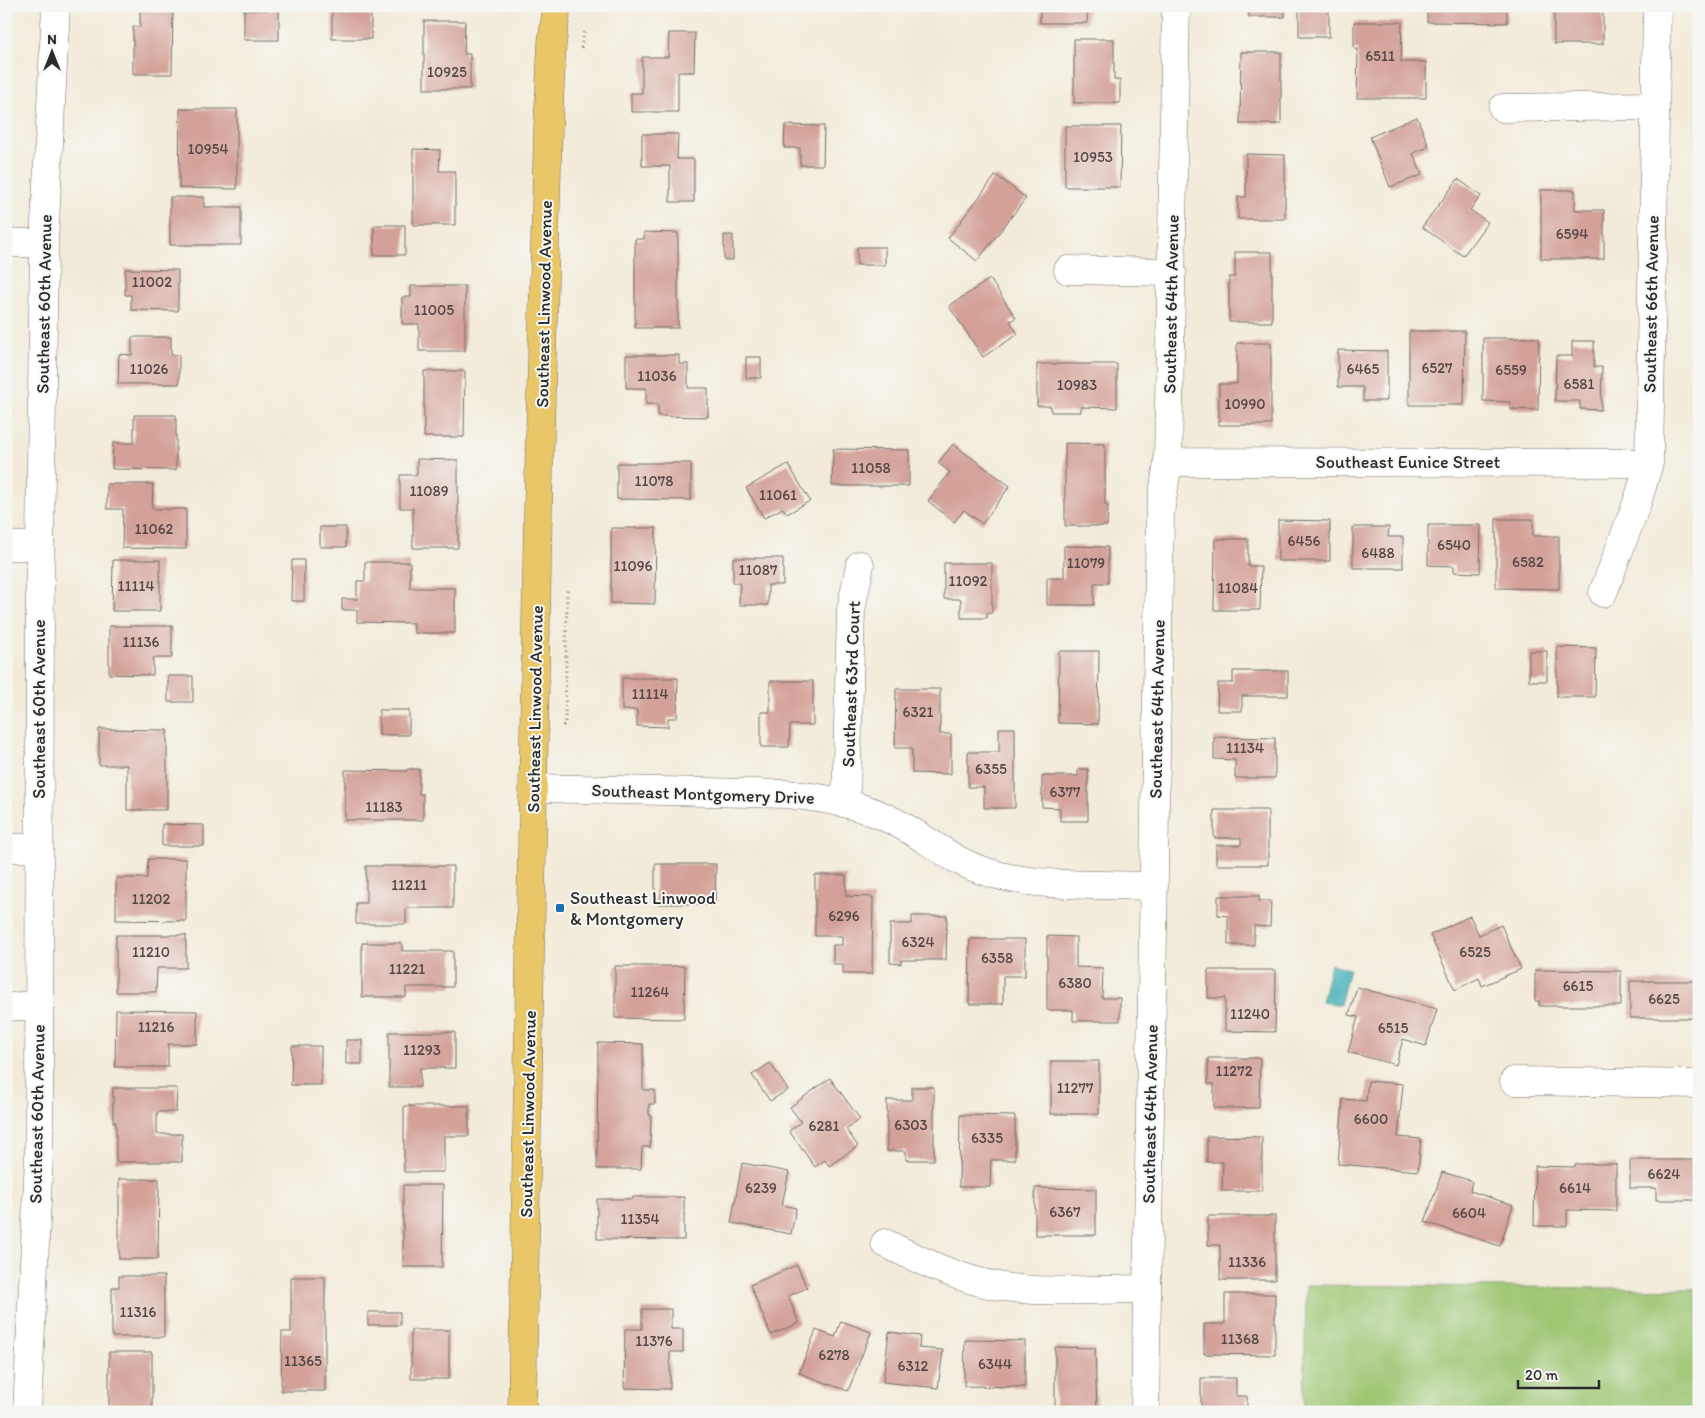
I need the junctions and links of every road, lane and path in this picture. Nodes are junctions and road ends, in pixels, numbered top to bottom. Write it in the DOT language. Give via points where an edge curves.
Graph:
graph roads {
  1 [pos="56,6"];
  2 [pos="558,6"];
  3 [pos="1176,6"];
  4 [pos="1657,6"];
  5 [pos="1654,106"];
  6 [pos="1504,108"];
  7 [pos="6,242"];
  8 [pos="44,243"];
  9 [pos="1068,270"];
  10 [pos="1172,272"];
  11 [pos="1168,462"];
  12 [pos="1648,463"];
  13 [pos="6,546"];
  14 [pos="40,546"];
  15 [pos="860,565"];
  16 [pos="1603,593"];
  17 [pos="534,788"];
  18 [pos="846,802"];
  19 [pos="6,848"];
  20 [pos="39,848"];
  21 [pos="1154,886"];
  22 [pos="39,1006"];
  23 [pos="6,1007"];
  24 [pos="1514,1081"];
  25 [pos="1699,1084"];
  26 [pos="885,1243"];
  27 [pos="1147,1290"];
  28 [pos="27,1412"];
  29 [pos="522,1412"];
  30 [pos="1145,1412"];
  1 -- 8 [label="street, Southeast 60th Avenue"];
  2 -- 17 [label="main road, Southeast Linwood Avenue" via="552,43 548,128"];
  3 -- 10 [label="street, Southeast 64th Avenue"];
  4 -- 5 [label="street, Southeast 66th Avenue"];
  5 -- 6 [label="street"];
  5 -- 12 [label="street, Southeast 66th Avenue"];
  7 -- 8 [label="street"];
  8 -- 14 [label="street, Southeast 60th Avenue"];
  9 -- 10 [label="street"];
  10 -- 11 [label="street, Southeast 64th Avenue"];
  11 -- 12 [label="street, Southeast Eunice Street"];
  11 -- 21 [label="street, Southeast 64th Avenue" via="1160,513"];
  12 -- 16 [label="street, Southeast 66th Avenue" via="1638,500"];
  13 -- 14 [label="street"];
  14 -- 20 [label="street, Southeast 60th Avenue"];
  15 -- 18 [label="street, Southeast 63rd Court" via="851,610"];
  17 -- 18 [label="street, Southeast Montgomery Drive" via="787,794"];
  17 -- 29 [label="main road, Southeast Linwood Avenue"];
  18 -- 21 [label="street, Southeast Montgomery Drive" via="895,822 957,861 987,872 1019,880"];
  19 -- 20 [label="street"];
  20 -- 22 [label="street, Southeast 60th Avenue"];
  21 -- 27 [label="street, Southeast 64th Avenue"];
  22 -- 23 [label="street"];
  22 -- 28 [label="street, Southeast 60th Avenue" via="39,1157"];
  24 -- 25 [label="street"];
  26 -- 27 [label="street" via="923,1262 999,1286"];
  27 -- 30 [label="street, Southeast 64th Avenue"];
}
